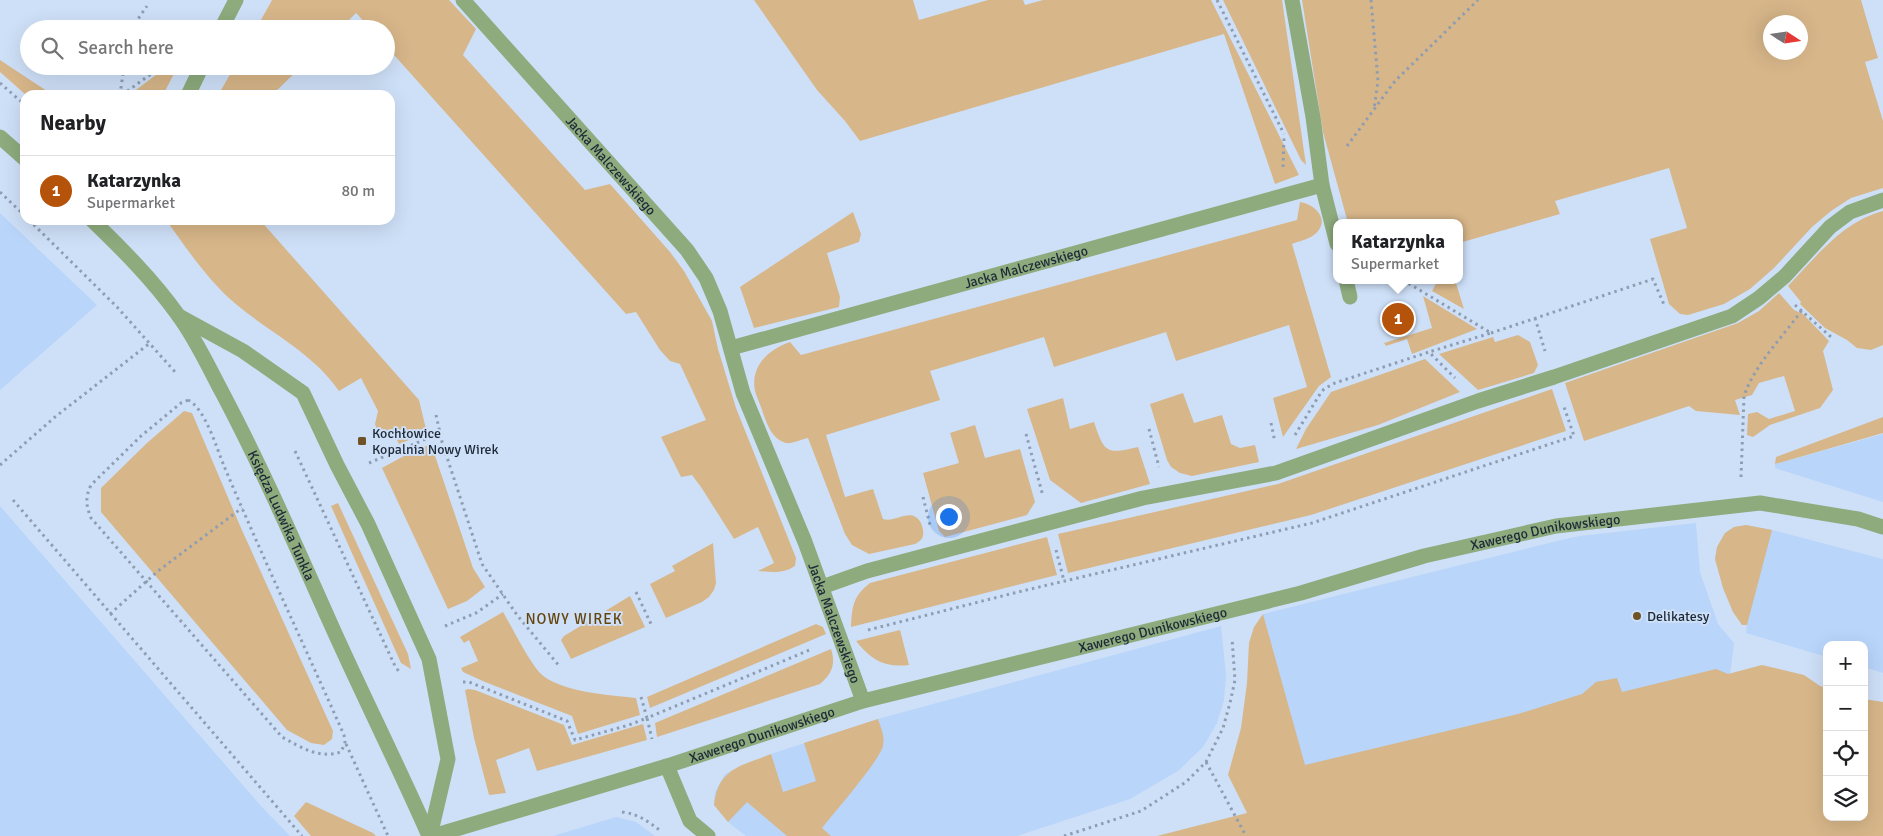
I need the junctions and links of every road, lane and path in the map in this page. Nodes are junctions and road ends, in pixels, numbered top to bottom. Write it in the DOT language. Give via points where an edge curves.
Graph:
graph roads {
  1 [pos="236,0"];
  2 [pos="464,0"];
  3 [pos="1217,0"];
  4 [pos="1292,0"];
  5 [pos="1372,0"];
  6 [pos="1478,0"];
  7 [pos="147,6"];
  8 [pos="137,20"];
  9 [pos="226,20"];
  10 [pos="123,75"];
  11 [pos="149,75"];
  12 [pos="198,75"];
  13 [pos="0,84"];
  14 [pos="122,90"];
  15 [pos="128,90"];
  16 [pos="190,90"];
  17 [pos="20,101"];
  18 [pos="1374,109"];
  19 [pos="0,137"];
  20 [pos="1289,143"];
  21 [pos="20,155"];
  22 [pos="1322,185"];
  23 [pos="0,192"];
  24 [pos="1883,200"];
  25 [pos="20,211"];
  26 [pos="34,225"];
  27 [pos="97,225"];
  28 [pos="1333,228"];
  29 [pos="1347,284"];
  30 [pos="1410,284"];
  31 [pos="1350,297"];
  32 [pos="1795,304"];
  33 [pos="1802,310"];
  34 [pos="179,316"];
  35 [pos="1492,333"];
  36 [pos="1676,334"];
  37 [pos="1831,337"];
  38 [pos="150,343"];
  39 [pos="732,348"];
  40 [pos="1429,352"];
  41 [pos="176,373"];
  42 [pos="1478,401"];
  43 [pos="436,415"];
  44 [pos="1568,418"];
  45 [pos="1149,429"];
  46 [pos="440,433"];
  47 [pos="1026,434"];
  48 [pos="292,444"];
  49 [pos="0,464"];
  50 [pos="366,464"];
  51 [pos="1276,473"];
  52 [pos="1167,494"];
  53 [pos="13,500"];
  54 [pos="1740,505"];
  55 [pos="242,508"];
  56 [pos="1050,523"];
  57 [pos="1883,527"];
  58 [pos="1059,560"];
  59 [pos="1064,581"];
  60 [pos="146,582"];
  61 [pos="822,587"];
  62 [pos="636,592"];
  63 [pos="503,594"];
  64 [pos="1226,611"];
  65 [pos="110,614"];
  66 [pos="651,624"];
  67 [pos="444,626"];
  68 [pos="840,638"];
  69 [pos="560,667"];
  70 [pos="404,678"];
  71 [pos="456,681"];
  72 [pos="641,698"];
  73 [pos="863,701"];
  74 [pos="647,718"];
  75 [pos="652,739"];
  76 [pos="345,743"];
  77 [pos="1206,762"];
  78 [pos="667,766"];
  79 [pos="614,813"];
  80 [pos="302,836"];
  81 [pos="388,836"];
  82 [pos="431,836"];
  83 [pos="666,836"];
  84 [pos="708,836"];
  85 [pos="1064,836"];
  86 [pos="1246,836"];
  1 -- 9 [label="street"];
  2 -- 39 [label="street, Jacka Malczewskiego" via="688,250 706,278"];
  3 -- 20 [label="path"];
  4 -- 22 [label="street"];
  5 -- 18 [label="path" via="1378,81"];
  6 -- 18 [label="path" via="1394,81"];
  7 -- 8 [label="path"];
  10 -- 14 [label="path"];
  11 -- 15 [label="path"];
  12 -- 16 [label="street"];
  13 -- 17 [label="path"];
  18 -- 22 [label="path"];
  19 -- 21 [label="street"];
  22 -- 28 [label="street"];
  22 -- 39 [label="street, Jacka Malczewskiego"];
  23 -- 25 [label="path"];
  24 -- 36 [label="street" via="1850,212 1830,227 1785,276 1732,316"];
  26 -- 38 [label="path"];
  27 -- 34 [label="street, Księdza Ludwika Tunkla" via="133,260"];
  29 -- 31 [label="street"];
  30 -- 35 [label="path"];
  32 -- 33 [label="path"];
  33 -- 37 [label="path"];
  33 -- 54 [label="path" via="1759,367 1744,396"];
  34 -- 82 [label="street, Księdza Ludwika Tunkla" via="273,494"];
  34 -- 82 [label="street" via="243,351 303,393 368,524 430,659 448,759"];
  35 -- 36 [label="path" via="1653,279"];
  35 -- 40 [label="path"];
  36 -- 42 [label="street"];
  38 -- 41 [label="path"];
  38 -- 49 [label="path"];
  39 -- 61 [label="street, Jacka Malczewskiego" via="743,393"];
  40 -- 42 [label="path"];
  40 -- 51 [label="path" via="1324,389 1300,425"];
  42 -- 51 [label="street"];
  43 -- 46 [label="path"];
  44 -- 59 [label="path" via="1574,436 1312,523"];
  45 -- 52 [label="path"];
  46 -- 50 [label="path"];
  46 -- 63 [label="path" via="482,564"];
  47 -- 56 [label="path"];
  48 -- 70 [label="path" via="395,666"];
  51 -- 52 [label="street"];
  52 -- 56 [label="street"];
  53 -- 65 [label="path"];
  54 -- 57 [label="street, Xawerego Dunikowskiego" via="1760,503 1858,519"];
  54 -- 64 [label="street, Xawerego Dunikowskiego" via="1556,526 1424,556 1301,593"];
  55 -- 60 [label="path"];
  55 -- 60 [label="path" via="205,420 195,403 188,400 181,403 141,436 91,485 86,495 91,518"];
  55 -- 76 [label="path"];
  56 -- 61 [label="street" via="867,571"];
  58 -- 59 [label="path"];
  59 -- 68 [label="path"];
  60 -- 65 [label="path"];
  60 -- 76 [label="path" via="282,738 311,753 331,755 341,752"];
  61 -- 68 [label="street, Jacka Malczewskiego"];
  62 -- 66 [label="path"];
  63 -- 67 [label="path" via="476,613"];
  63 -- 69 [label="path"];
  64 -- 73 [label="street, Xawerego Dunikowskiego"];
  64 -- 77 [label="path" via="1233,641 1235,680 1223,728"];
  65 -- 80 [label="path"];
  68 -- 73 [label="street, Jacka Malczewskiego"];
  68 -- 74 [label="path"];
  71 -- 74 [label="path" via="469,682 567,721 575,740"];
  72 -- 74 [label="path"];
  73 -- 78 [label="street, Xawerego Dunikowskiego"];
  74 -- 75 [label="path"];
  76 -- 81 [label="path"];
  77 -- 85 [label="path" via="1186,782 1141,811"];
  77 -- 86 [label="path"];
  78 -- 82 [label="street, Xawerego Dunikowskiego"];
  78 -- 84 [label="street" via="690,821"];
  79 -- 83 [label="path" via="635,814"];
}
